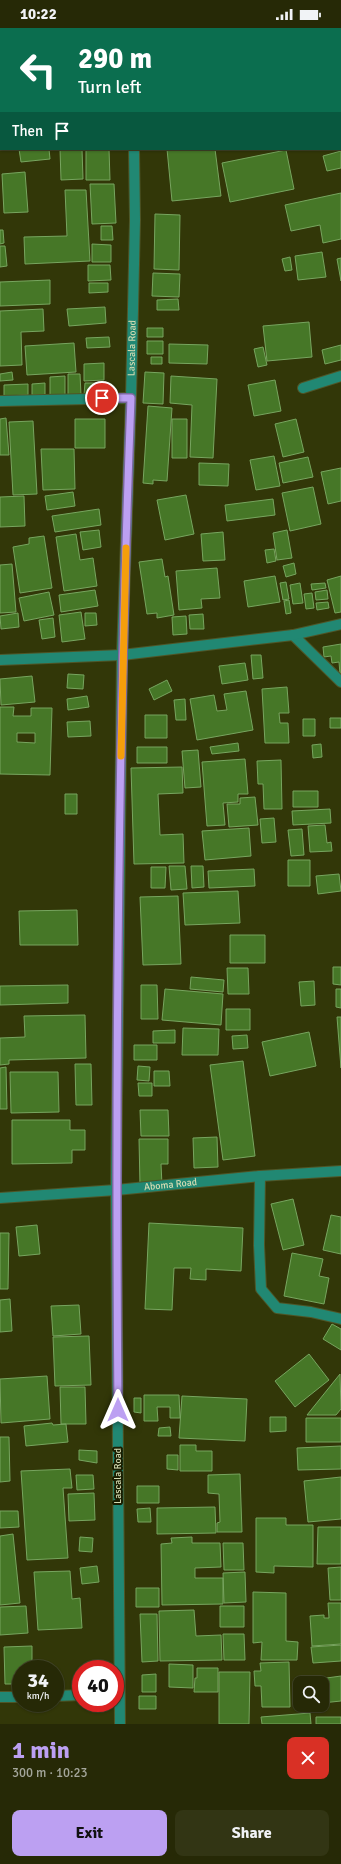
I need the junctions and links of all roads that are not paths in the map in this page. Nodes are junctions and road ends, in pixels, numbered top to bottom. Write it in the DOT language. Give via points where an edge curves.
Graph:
graph roads {
  1 [pos="134,150"];
  2 [pos="341,376"];
  3 [pos="303,388"];
  4 [pos="131,398"];
  5 [pos="0,402"];
  6 [pos="341,624"];
  7 [pos="294,635"];
  8 [pos="122,655"];
  9 [pos="0,660"];
  10 [pos="341,682"];
  11 [pos="341,1171"];
  12 [pos="260,1176"];
  13 [pos="116,1190"];
  14 [pos="0,1198"];
  15 [pos="341,1319"];
  16 [pos="117,1660"];
  17 [pos="0,1697"];
  18 [pos="12,1697"];
  19 [pos="119,1712"];
  20 [pos="120,1724"];
  1 -- 4 [label="street, Lascala Road"];
  2 -- 3 [label="street"];
  4 -- 5 [label="street"];
  4 -- 8 [label="street, Lascala Road"];
  6 -- 7 [label="street"];
  7 -- 8 [label="street"];
  7 -- 10 [label="street"];
  8 -- 9 [label="street"];
  8 -- 13 [label="street, Lascala Road"];
  11 -- 12 [label="street, Aboma Road"];
  12 -- 13 [label="street, Aboma Road"];
  12 -- 15 [label="street" via="261,1289 277,1308"];
  13 -- 14 [label="street, Aboma Road"];
  13 -- 16 [label="street, Lascala Road"];
  17 -- 18 [label="street"];
  19 -- 20 [label="street, Lascala Road"];
}
